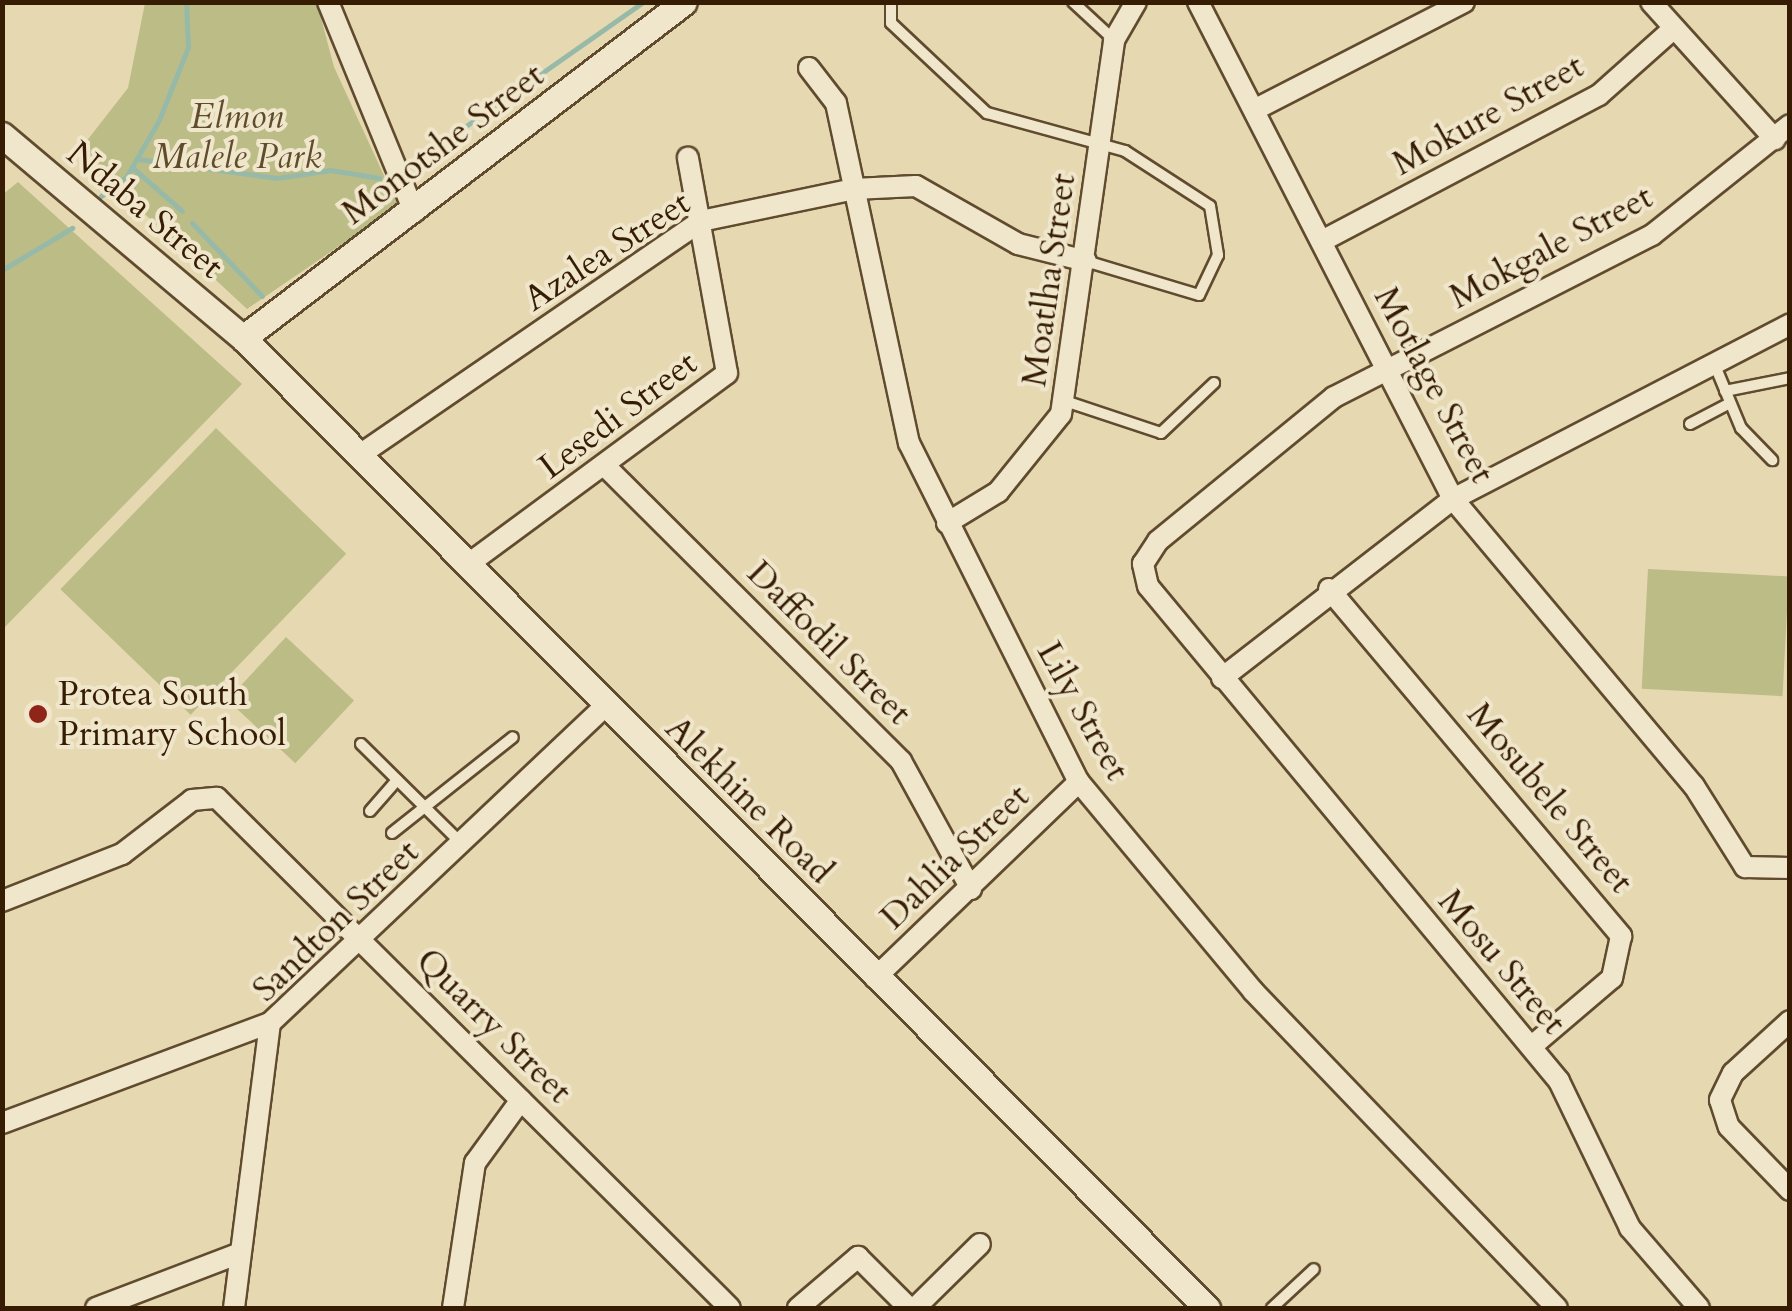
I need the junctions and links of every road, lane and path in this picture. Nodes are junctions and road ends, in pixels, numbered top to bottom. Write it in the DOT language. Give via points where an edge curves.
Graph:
graph roads {
  1 [pos="328,2"];
  2 [pos="684,2"];
  3 [pos="891,2"];
  4 [pos="1072,2"];
  5 [pos="1136,2"];
  6 [pos="1198,2"];
  7 [pos="1464,2"];
  8 [pos="1650,2"];
  9 [pos="1674,29"];
  10 [pos="1114,40"];
  11 [pos="809,68"];
  12 [pos="1254,110"];
  13 [pos="1782,132"];
  14 [pos="2,135"];
  15 [pos="1102,143"];
  16 [pos="688,158"];
  17 [pos="854,189"];
  18 [pos="414,212"];
  19 [pos="701,222"];
  20 [pos="1322,241"];
  21 [pos="1086,261"];
  22 [pos="1790,324"];
  23 [pos="243,338"];
  24 [pos="1390,368"];
  25 [pos="1716,368"];
  26 [pos="1790,378"];
  27 [pos="1214,384"];
  28 [pos="1725,391"];
  29 [pos="1065,401"];
  30 [pos="1730,403"];
  31 [pos="1690,424"];
  32 [pos="358,456"];
  33 [pos="1772,460"];
  34 [pos="607,468"];
  35 [pos="1453,499"];
  36 [pos="947,523"];
  37 [pos="1145,558"];
  38 [pos="467,565"];
  39 [pos="1329,589"];
  40 [pos="1222,678"];
  41 [pos="606,706"];
  42 [pos="513,737"];
  43 [pos="360,744"];
  44 [pos="397,780"];
  45 [pos="1079,782"];
  46 [pos="421,804"];
  47 [pos="370,811"];
  48 [pos="392,833"];
  49 [pos="463,845"];
  50 [pos="1790,868"];
  51 [pos="971,889"];
  52 [pos="2,900"];
  53 [pos="364,942"];
  54 [pos="876,978"];
  55 [pos="1790,1021"];
  56 [pos="270,1023"];
  57 [pos="1531,1047"];
  58 [pos="521,1100"];
  59 [pos="2,1123"];
  60 [pos="1790,1190"];
  61 [pos="980,1244"];
  62 [pos="240,1254"];
  63 [pos="1314,1268"];
  64 [pos="96,1308"];
  65 [pos="234,1308"];
  66 [pos="453,1308"];
  67 [pos="730,1308"];
  68 [pos="798,1308"];
  69 [pos="912,1308"];
  70 [pos="1207,1308"];
  71 [pos="1272,1308"];
  72 [pos="1557,1308"];
  73 [pos="1700,1308"];
  1 -- 18 [label="street"];
  2 -- 18 [label="street, Monotshe Street"];
  3 -- 15 [label="lane" via="890,23 974,105"];
  4 -- 10 [label="lane"];
  5 -- 10 [label="street, Moatlha Street"];
  6 -- 12 [label="street, Motlage Street"];
  7 -- 12 [label="street"];
  8 -- 9 [label="street"];
  9 -- 13 [label="street"];
  9 -- 20 [label="street, Mokure Street" via="1599,96"];
  10 -- 15 [label="street, Moatlha Street"];
  11 -- 17 [label="street, Lily Street" via="836,102"];
  12 -- 20 [label="street, Motlage Street"];
  13 -- 24 [label="street, Mokgale Street" via="1652,235"];
  14 -- 23 [label="street, Ndaba Street"];
  15 -- 21 [label="street, Moatlha Street"];
  15 -- 21 [label="lane" via="1200,194 1218,255 1206,286 1190,296"];
  16 -- 19 [label="street, Lesedi Street"];
  17 -- 19 [label="street, Azalea Street"];
  17 -- 21 [label="street, Azalea Street" via="916,186 1018,244"];
  17 -- 36 [label="street, Lily Street" via="909,443"];
  18 -- 23 [label="street, Monotshe Street"];
  19 -- 32 [label="street, Azalea Street"];
  19 -- 34 [label="street, Lesedi Street" via="727,373"];
  20 -- 24 [label="street, Motlage Street"];
  21 -- 29 [label="street, Moatlha Street"];
  22 -- 25 [label="street"];
  23 -- 32 [label="street, Alekhine Road"];
  24 -- 35 [label="street, Motlage Street"];
  24 -- 37 [label="street, Mokgale Street" via="1299,421"];
  25 -- 28 [label="lane"];
  25 -- 35 [label="street"];
  26 -- 28 [label="lane"];
  27 -- 29 [label="lane" via="1161,433"];
  28 -- 30 [label="lane"];
  29 -- 36 [label="street, Moatlha Street" via="1025,466"];
  30 -- 31 [label="lane"];
  30 -- 33 [label="lane"];
  32 -- 38 [label="street, Alekhine Road"];
  34 -- 38 [label="street, Lesedi Street"];
  34 -- 51 [label="street, Daffodil Street" via="901,761"];
  35 -- 39 [label="street"];
  35 -- 50 [label="street, Motlage Street" via="1694,786 1745,866"];
  36 -- 45 [label="street, Lily Street"];
  37 -- 40 [label="street, Mosu Street" via="1148,586"];
  38 -- 41 [label="street, Alekhine Road"];
  39 -- 40 [label="street"];
  39 -- 57 [label="street, Mosubele Street" via="1621,936 1612,978"];
  40 -- 57 [label="street, Mosu Street"];
  41 -- 49 [label="street, Sandton Street"];
  41 -- 54 [label="street, Alekhine Road"];
  42 -- 46 [label="lane" via="466,783"];
  43 -- 44 [label="lane"];
  44 -- 46 [label="lane"];
  44 -- 47 [label="lane"];
  45 -- 51 [label="street, Dahlia Street"];
  45 -- 72 [label="street, Lily Street" via="1253,991"];
  46 -- 48 [label="lane"];
  46 -- 49 [label="lane"];
  49 -- 53 [label="street, Sandton Street"];
  51 -- 54 [label="street, Dahlia Street"];
  52 -- 53 [label="street, Quarry Street" via="142,845 208,796"];
  53 -- 56 [label="street, Sandton Street"];
  53 -- 58 [label="street, Quarry Street"];
  54 -- 70 [label="street, Alekhine Road"];
  55 -- 60 [label="street" via="1734,1073 1720,1100 1729,1127"];
  56 -- 59 [label="street"];
  56 -- 62 [label="street, Sandton Street"];
  57 -- 73 [label="street, Mosu Street" via="1576,1106 1630,1228"];
  58 -- 66 [label="street" via="475,1163"];
  58 -- 67 [label="street, Quarry Street"];
  61 -- 69 [label="street"];
  62 -- 64 [label="street"];
  62 -- 65 [label="street, Sandton Street"];
  63 -- 71 [label="lane"];
  68 -- 69 [label="street" via="858,1257"];
}
